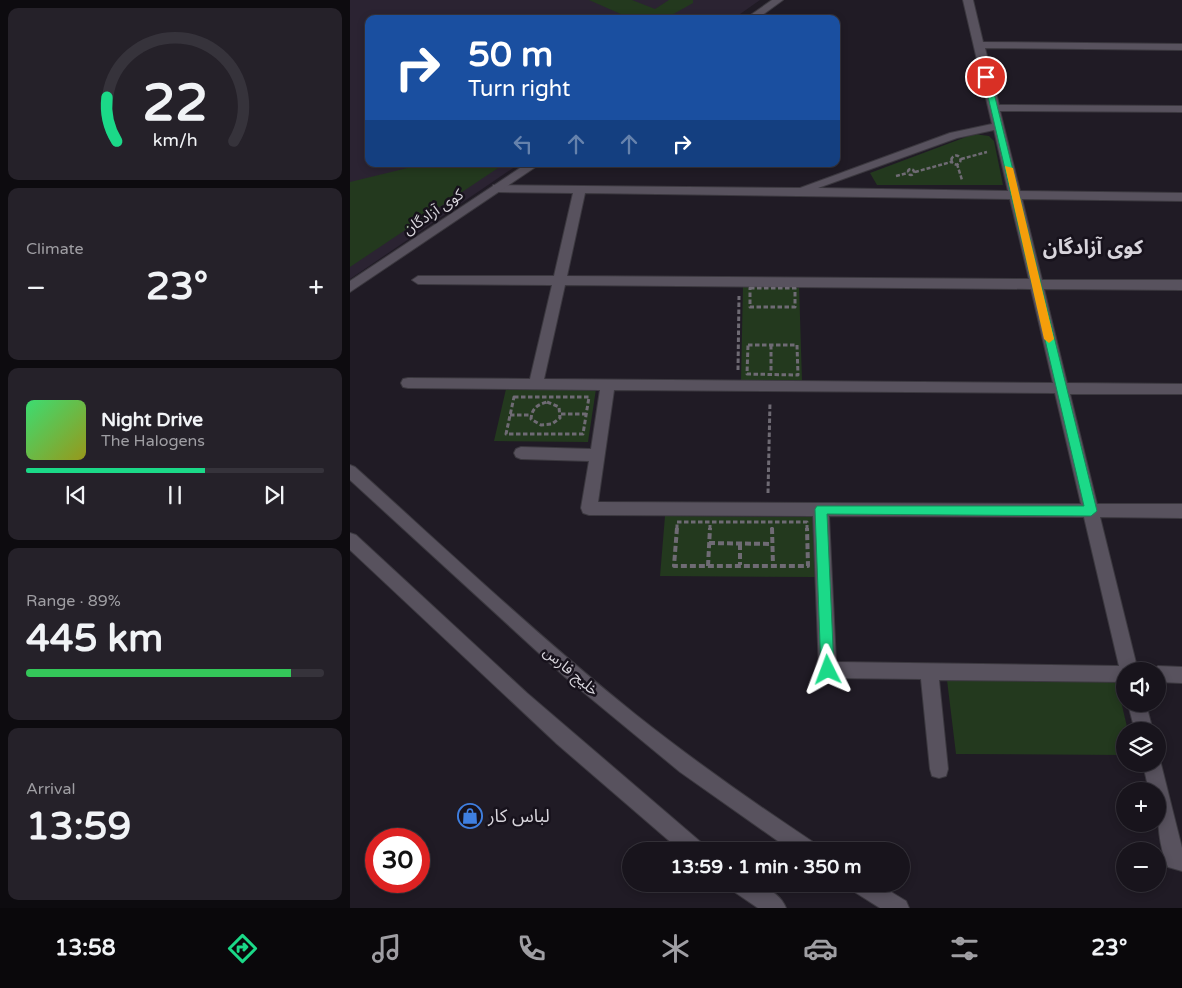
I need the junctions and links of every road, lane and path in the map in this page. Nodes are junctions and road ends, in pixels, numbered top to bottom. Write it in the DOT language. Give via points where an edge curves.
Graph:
graph roads {
  1 [pos="778,0"];
  2 [pos="968,0"];
  3 [pos="756,15"];
  4 [pos="979,46"];
  5 [pos="1182,47"];
  6 [pos="994,108"];
  7 [pos="1182,109"];
  8 [pos="998,126"];
  9 [pos="996,150"];
  10 [pos="961,159"];
  11 [pos="951,162"];
  12 [pos="529,167"];
  13 [pos="915,172"];
  14 [pos="497,188"];
  15 [pos="580,189"];
  16 [pos="795,192"];
  17 [pos="1014,195"];
  18 [pos="1182,197"];
  19 [pos="418,280"];
  20 [pos="559,282"];
  21 [pos="740,283"];
  22 [pos="1036,285"];
  23 [pos="1182,286"];
  24 [pos="350,287"];
  25 [pos="771,345"];
  26 [pos="770,380"];
  27 [pos="408,383"];
  28 [pos="536,384"];
  29 [pos="608,385"];
  30 [pos="738,386"];
  31 [pos="1061,388"];
  32 [pos="1182,389"];
  33 [pos="561,414"];
  34 [pos="586,414"];
  35 [pos="510,415"];
  36 [pos="531,415"];
  37 [pos="521,453"];
  38 [pos="597,455"];
  39 [pos="350,471"];
  40 [pos="821,509"];
  41 [pos="1091,511"];
  42 [pos="1182,512"];
  43 [pos="770,515"];
  44 [pos="710,522"];
  45 [pos="350,540"];
  46 [pos="709,543"];
  47 [pos="740,544"];
  48 [pos="772,544"];
  49 [pos="708,566"];
  50 [pos="740,566"];
  51 [pos="773,566"];
  52 [pos="1127,662"];
  53 [pos="929,671"];
  54 [pos="1116,674"];
  55 [pos="1166,674"];
  56 [pos="1182,675"];
  57 [pos="939,769"];
  58 [pos="1154,772"];
  59 [pos="685,842"];
  60 [pos="795,842"];
  61 [pos="1182,860"];
  62 [pos="752,892"];
  63 [pos="873,892"];
  64 [pos="776,908"];
  65 [pos="899,908"];
  1 -- 3 [label="street"];
  2 -- 4 [label="street"];
  4 -- 5 [label="street"];
  4 -- 6 [label="street"];
  6 -- 7 [label="street"];
  6 -- 8 [label="street"];
  8 -- 16 [label="street" via="954,135"];
  8 -- 17 [label="street"];
  9 -- 10 [label="path"];
  10 -- 11 [label="path" via="954,157"];
  10 -- 11 [label="path" via="958,164"];
  11 -- 13 [label="path"];
  12 -- 14 [label="street, کوی آزادگان"];
  14 -- 15 [label="street"];
  14 -- 24 [label="street, کوی آزادگان"];
  15 -- 16 [label="street"];
  15 -- 20 [label="street"];
  16 -- 17 [label="street"];
  17 -- 18 [label="street"];
  17 -- 22 [label="street"];
  19 -- 20 [label="street"];
  20 -- 21 [label="street"];
  20 -- 28 [label="street"];
  21 -- 22 [label="street"];
  21 -- 30 [label="path"];
  22 -- 23 [label="street"];
  22 -- 31 [label="street"];
  25 -- 26 [label="path"];
  25 -- 26 [label="path" via="748,344 748,374"];
  25 -- 26 [label="path" via="797,345 798,375"];
  26 -- 30 [label="street"];
  26 -- 31 [label="street"];
  26 -- 43 [label="path"];
  27 -- 28 [label="street"];
  28 -- 29 [label="street"];
  29 -- 30 [label="street"];
  29 -- 38 [label="street"];
  31 -- 32 [label="street"];
  31 -- 41 [label="street"];
  33 -- 34 [label="path"];
  33 -- 36 [label="path" via="557,421 547,426 537,424"];
  33 -- 36 [label="path" via="559,406 547,402 534,408"];
  34 -- 35 [label="path" via="589,397 514,397"];
  34 -- 35 [label="path" via="583,434 506,434"];
  35 -- 36 [label="path"];
  37 -- 38 [label="street"];
  38 -- 43 [label="street" via="589,508"];
  39 -- 60 [label="street, خلیج فارس" via="565,666 668,752 748,813"];
  40 -- 41 [label="street"];
  40 -- 43 [label="street"];
  40 -- 53 [label="street" via="828,670"];
  41 -- 42 [label="street"];
  41 -- 52 [label="street"];
  43 -- 44 [label="path"];
  43 -- 48 [label="path"];
  43 -- 51 [label="path" via="807,522 808,566"];
  44 -- 46 [label="path"];
  44 -- 49 [label="path" via="677,522 674,566"];
  45 -- 59 [label="street" via="501,683"];
  46 -- 47 [label="path"];
  46 -- 49 [label="path"];
  47 -- 48 [label="path"];
  47 -- 50 [label="path"];
  48 -- 51 [label="path"];
  49 -- 50 [label="path"];
  50 -- 51 [label="path"];
  53 -- 54 [label="street"];
  53 -- 57 [label="street"];
  55 -- 56 [label="street"];
  58 -- 61 [label="street" via="1175,860"];
  62 -- 64 [label="street"];
  63 -- 65 [label="street"];
}
